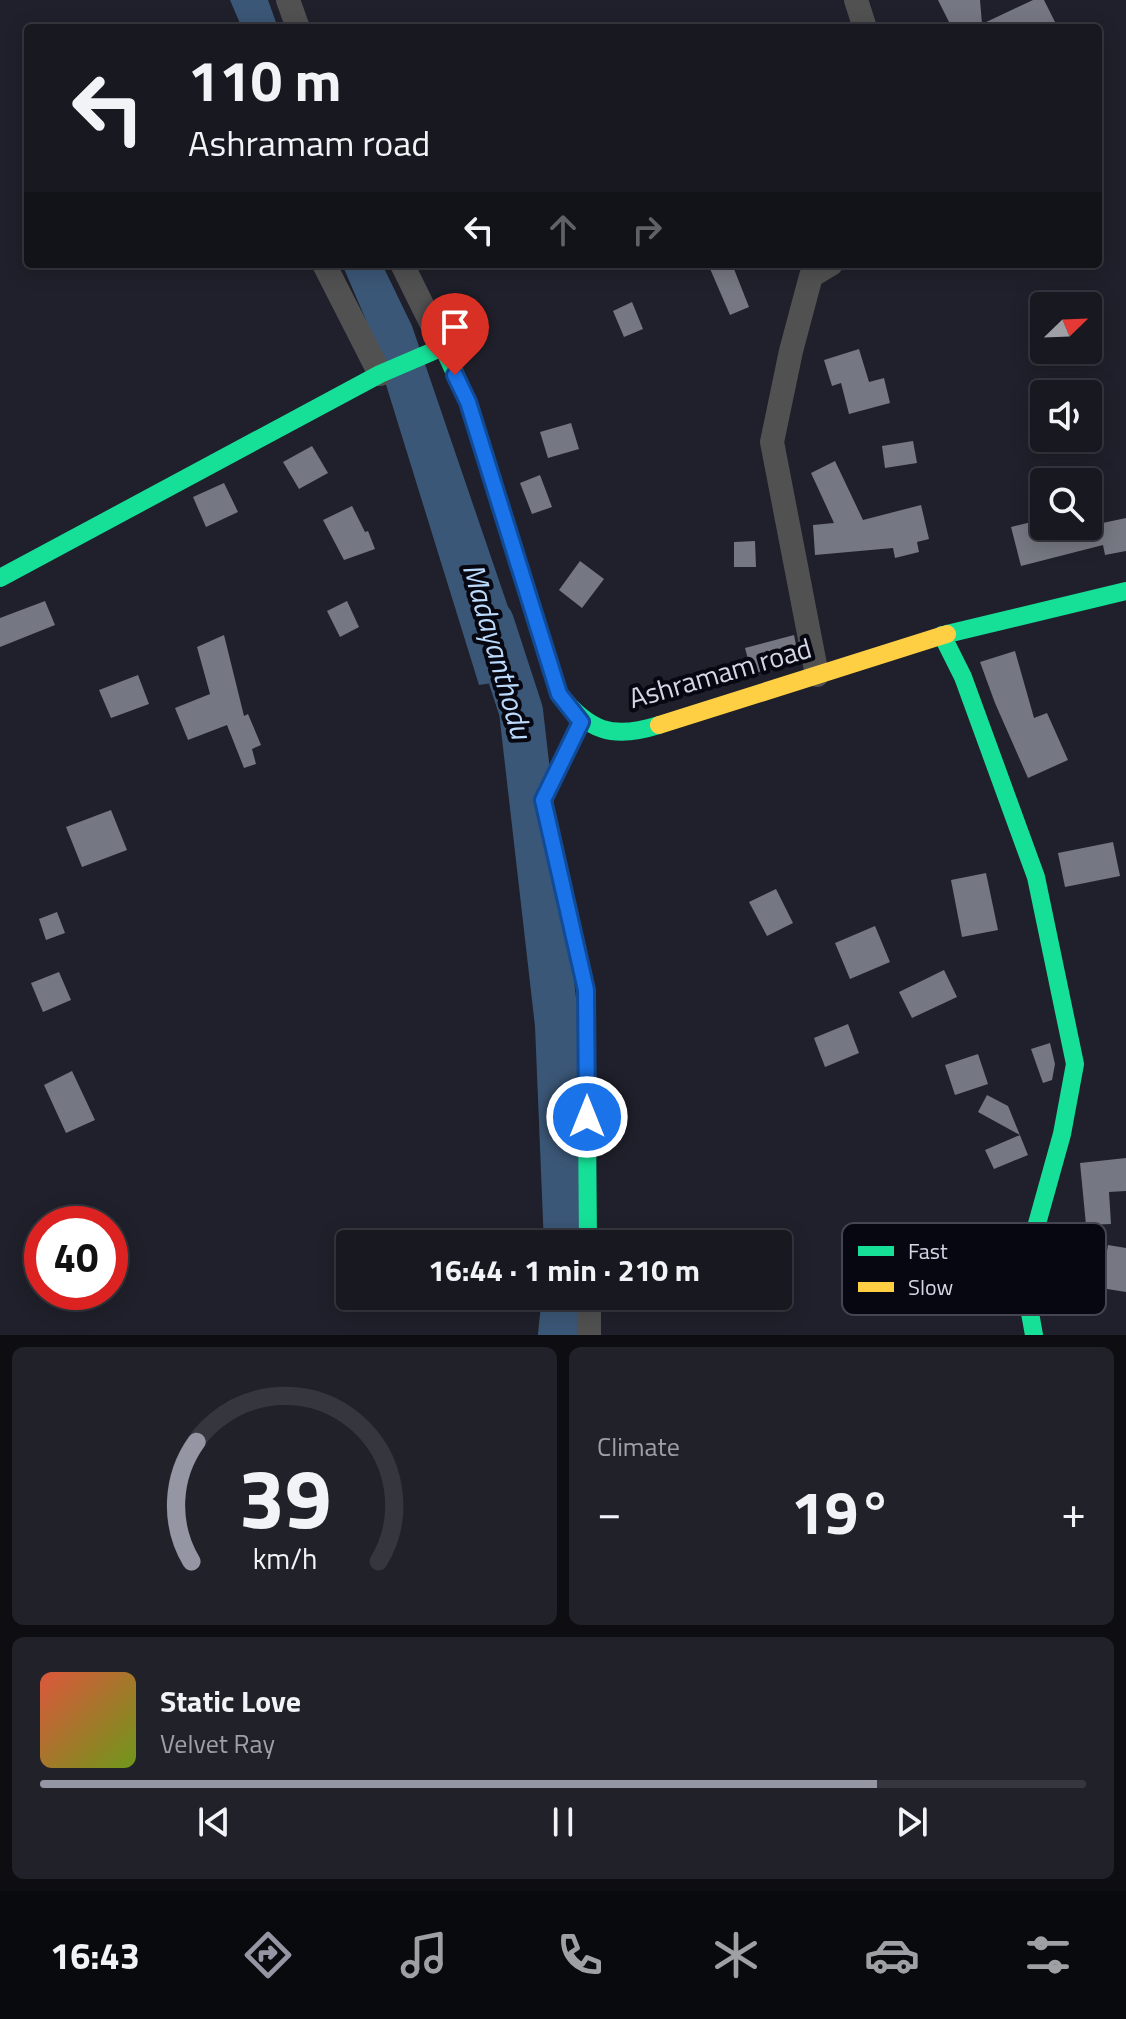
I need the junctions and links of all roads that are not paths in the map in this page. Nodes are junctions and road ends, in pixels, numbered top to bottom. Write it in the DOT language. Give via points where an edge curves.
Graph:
graph roads {
  1 [pos="288,0"];
  2 [pos="856,0"];
  3 [pos="297,24"];
  4 [pos="864,24"];
  5 [pos="326,268"];
  6 [pos="404,268"];
  7 [pos="824,268"];
  8 [pos="443,347"];
  9 [pos="380,374"];
  10 [pos="0,578"];
  11 [pos="1126,591"];
  12 [pos="942,635"];
  13 [pos="817,675"];
  14 [pos="581,722"];
  15 [pos="1035,1223"];
  16 [pos="588,1230"];
  17 [pos="589,1310"];
  18 [pos="1030,1315"];
  19 [pos="589,1335"];
  20 [pos="1034,1335"];
  1 -- 3 [label="street"];
  2 -- 4 [label="street"];
  5 -- 9 [label="street"];
  6 -- 8 [label="street"];
  7 -- 13 [label="street" via="811,276 772,442"];
  8 -- 9 [label="main road"];
  8 -- 14 [label="main road" via="468,402 559,694"];
  9 -- 10 [label="main road"];
  11 -- 12 [label="main road, Ashramam road"];
  12 -- 13 [label="main road, Ashramam road"];
  12 -- 15 [label="main road" via="963,677 1036,877 1075,1064 1062,1134"];
  13 -- 14 [label="main road, Ashramam road" via="649,728 605,733"];
  14 -- 16 [label="main road" via="543,800 586,990"];
  17 -- 19 [label="street"];
  18 -- 20 [label="main road"];
}
